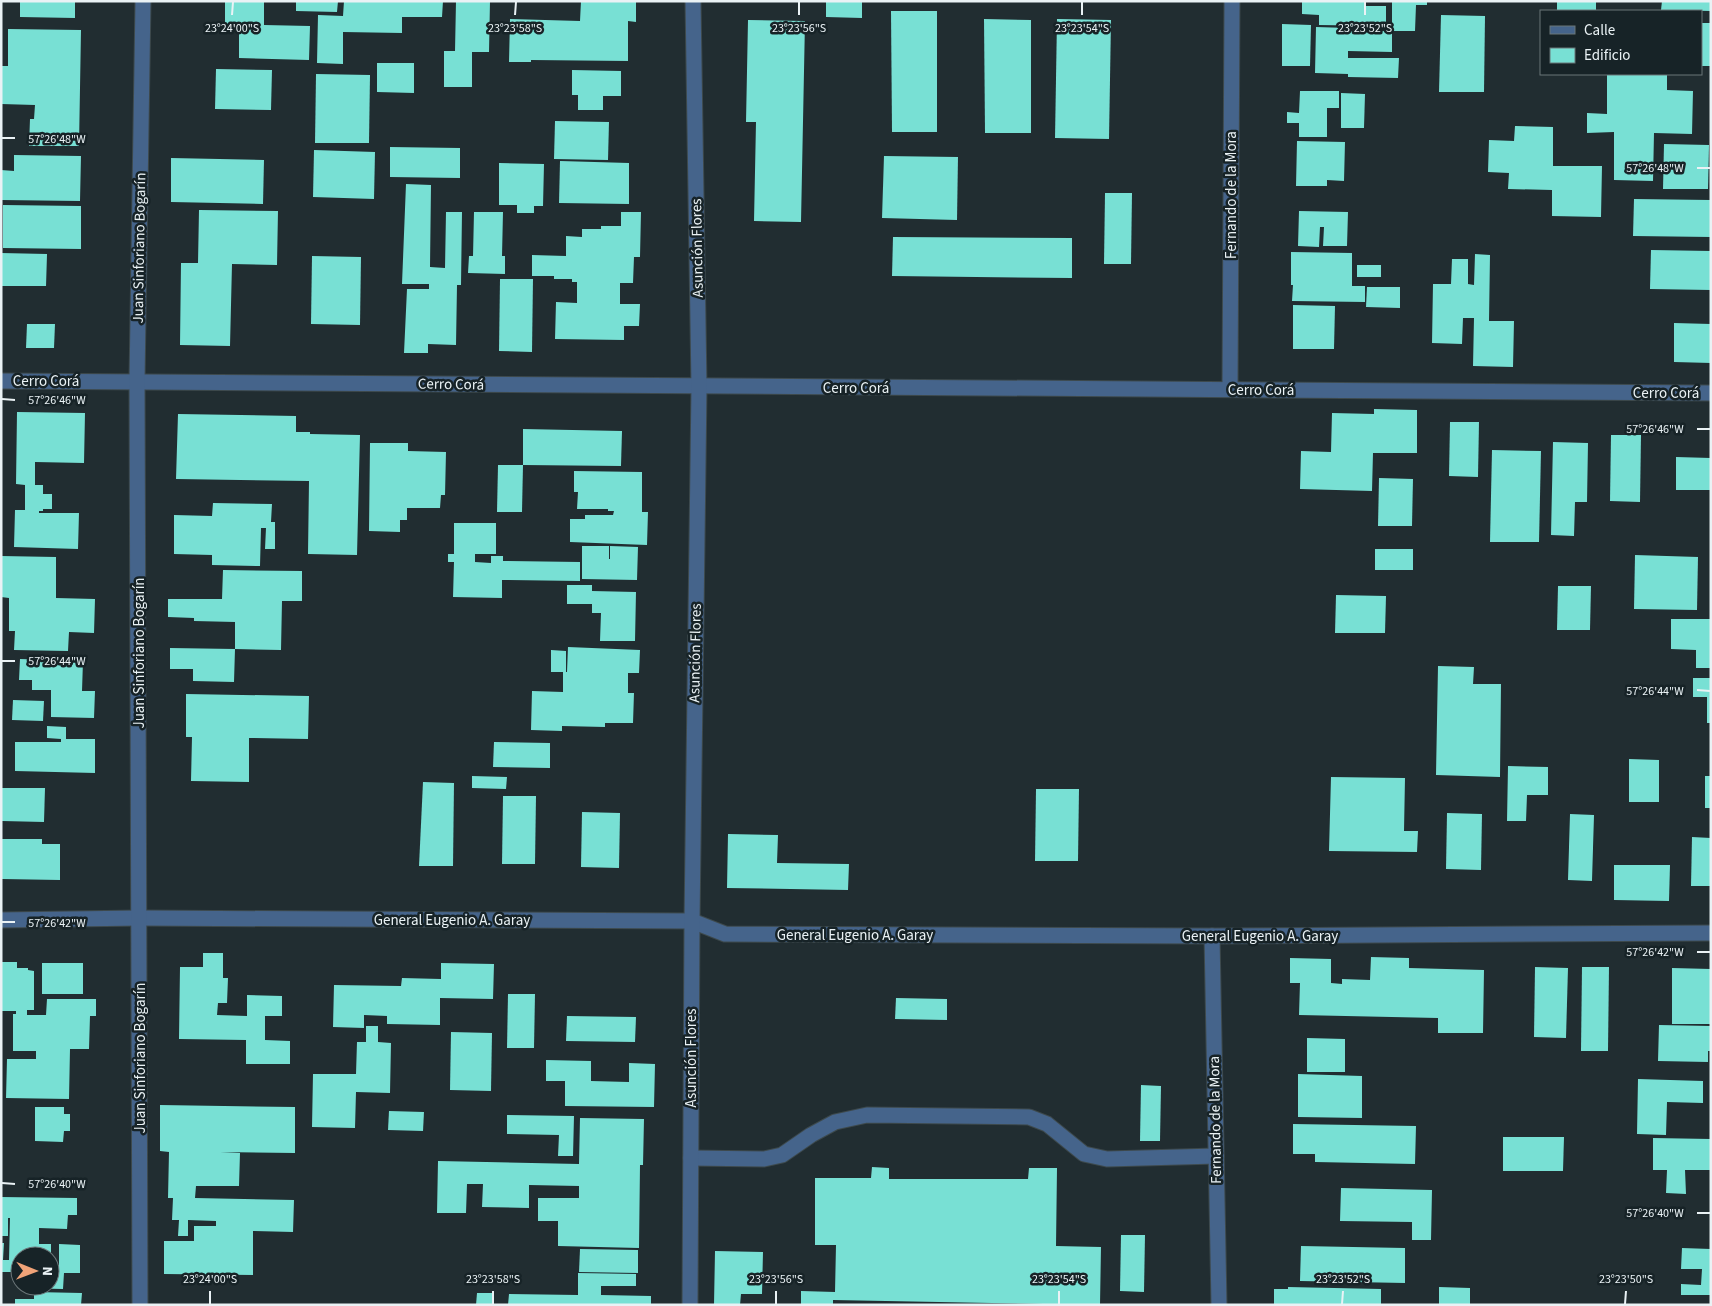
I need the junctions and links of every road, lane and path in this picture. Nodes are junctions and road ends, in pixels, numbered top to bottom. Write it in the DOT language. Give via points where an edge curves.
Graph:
graph roads {
  1 [pos="143,1"];
  2 [pos="693,1"];
  3 [pos="1232,1"];
  4 [pos="1,380"];
  5 [pos="137,381"];
  6 [pos="699,387"];
  7 [pos="1230,389"];
  8 [pos="1711,393"];
  9 [pos="140,918"];
  10 [pos="1,920"];
  11 [pos="692,921"];
  12 [pos="1711,933"];
  13 [pos="1212,936"];
  14 [pos="1216,1156"];
  15 [pos="691,1158"];
  16 [pos="140,1305"];
  17 [pos="690,1305"];
  18 [pos="1219,1305"];
  1 -- 5 [label="street, Juan Sinforiano Bogarín"];
  2 -- 6 [label="street, Asunción Flores"];
  3 -- 7 [label="street, Fernando de la Mora"];
  4 -- 5 [label="street, Cerro Corá"];
  5 -- 6 [label="street, Cerro Corá"];
  5 -- 9 [label="street, Juan Sinforiano Bogarín"];
  6 -- 7 [label="street, Cerro Corá"];
  6 -- 11 [label="street, Asunción Flores"];
  7 -- 8 [label="street, Cerro Corá"];
  9 -- 10 [label="street, General Eugenio A. Garay"];
  9 -- 11 [label="street, General Eugenio A. Garay"];
  9 -- 16 [label="street, Juan Sinforiano Bogarín"];
  11 -- 13 [label="street, General Eugenio A. Garay" via="725,934"];
  11 -- 15 [label="street, Asunción Flores"];
  12 -- 13 [label="street, General Eugenio A. Garay"];
  13 -- 14 [label="street, Fernando de la Mora"];
  14 -- 15 [label="street" via="1107,1159 1084,1154 1047,1124 1028,1117 867,1115 835,1122 782,1155 764,1159"];
  14 -- 18 [label="street, Fernando de la Mora"];
  15 -- 17 [label="street, Asunción Flores"];
}
